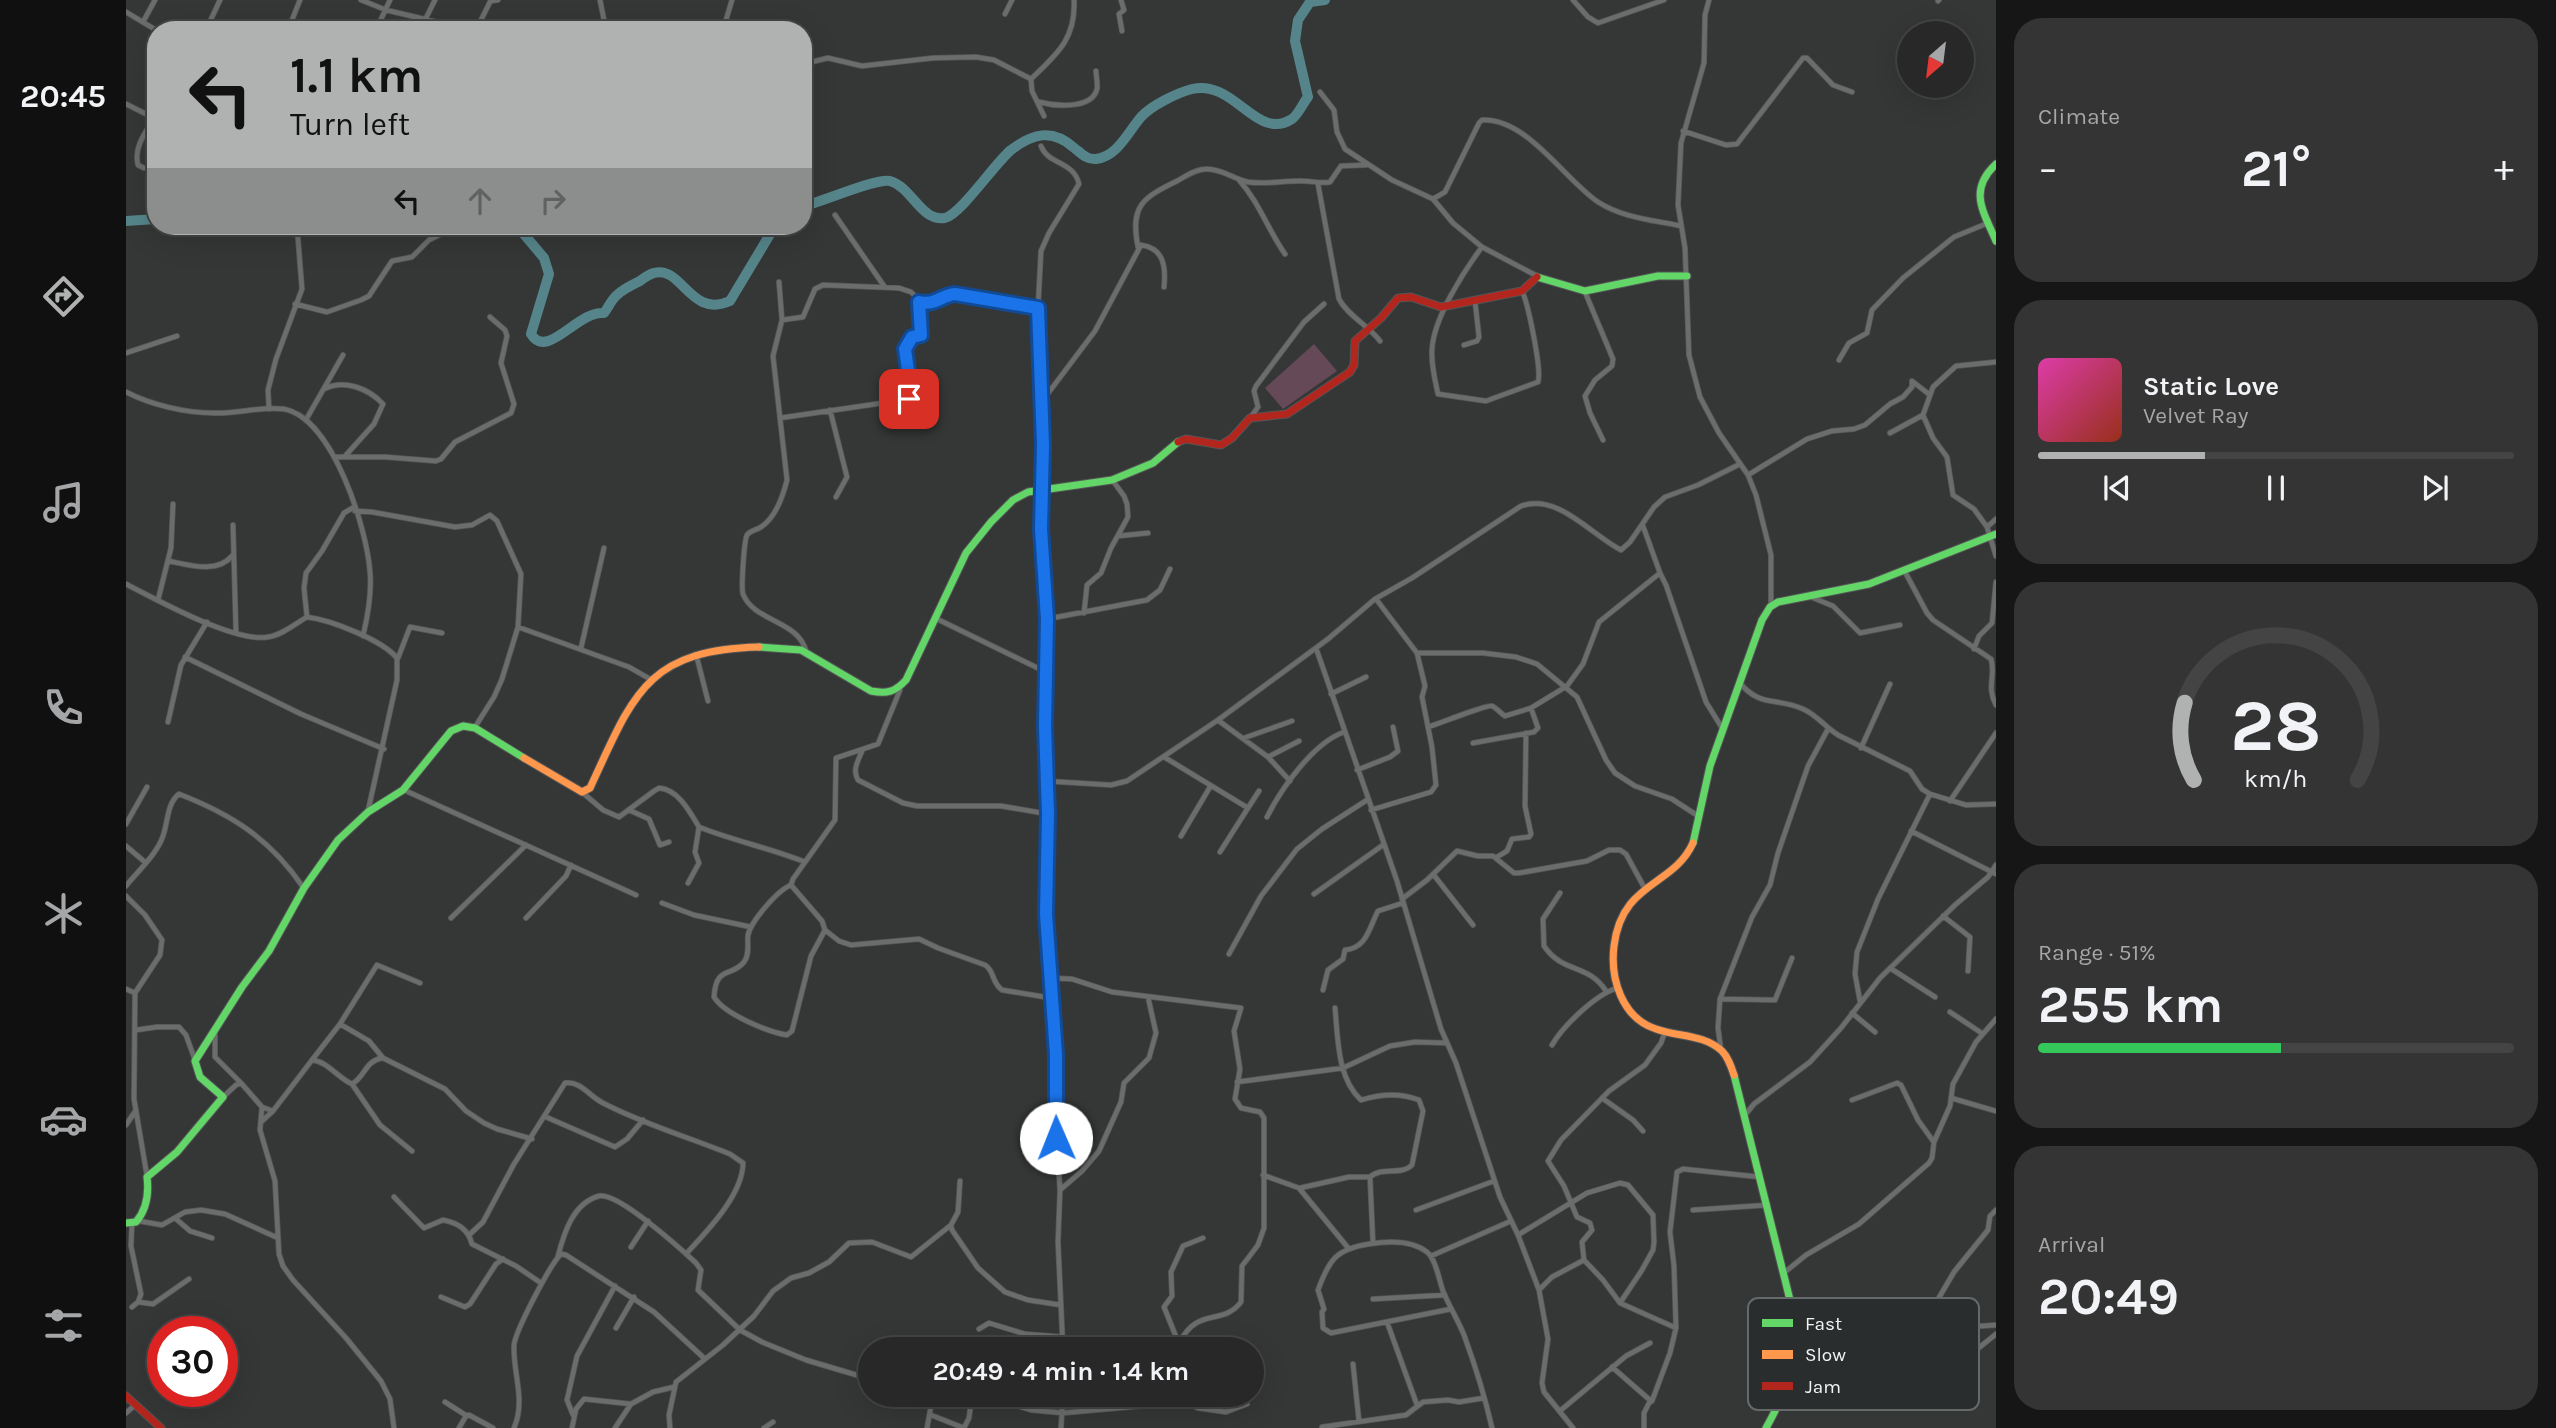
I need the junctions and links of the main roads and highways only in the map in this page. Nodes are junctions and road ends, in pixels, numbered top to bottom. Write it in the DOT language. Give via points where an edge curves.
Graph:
graph roads {
  1 [pos="1996,164"];
  2 [pos="1996,241"];
  3 [pos="1686,276"];
  4 [pos="1994,534"];
  5 [pos="132,1222"];
  6 [pos="1789,1298"];
  7 [pos="126,1396"];
  8 [pos="1776,1410"];
  9 [pos="161,1428"];
  10 [pos="1766,1428"];
  1 -- 2 [label="main road" via="1986,172 1979,197"];
  3 -- 5 [label="main road" via="1638,279 1585,291 1538,276 1521,291 1447,306 1435,306 1418,297 1398,298 1355,341 1353,368 1287,414 1250,418 1221,445 1186,439 1175,443 1153,463 1112,480 1028,492 1013,500 966,553 900,690 885,694 867,689 806,651 788,647 695,653 650,679 622,722 590,788 582,792 475,728 463,726 452,731 403,790 368,811 338,840 304,888 284,928 195,1061 198,1076 223,1097 177,1152 148,1177 148,1194"];
  4 -- 6 [label="main road" via="1869,584 1770,607 1704,786 1691,849 1627,907 1617,931 1613,953 1617,988 1632,1013 1655,1031 1697,1038 1721,1051 1729,1062"];
  7 -- 9 [label="main road"];
  8 -- 10 [label="main road"];
}
